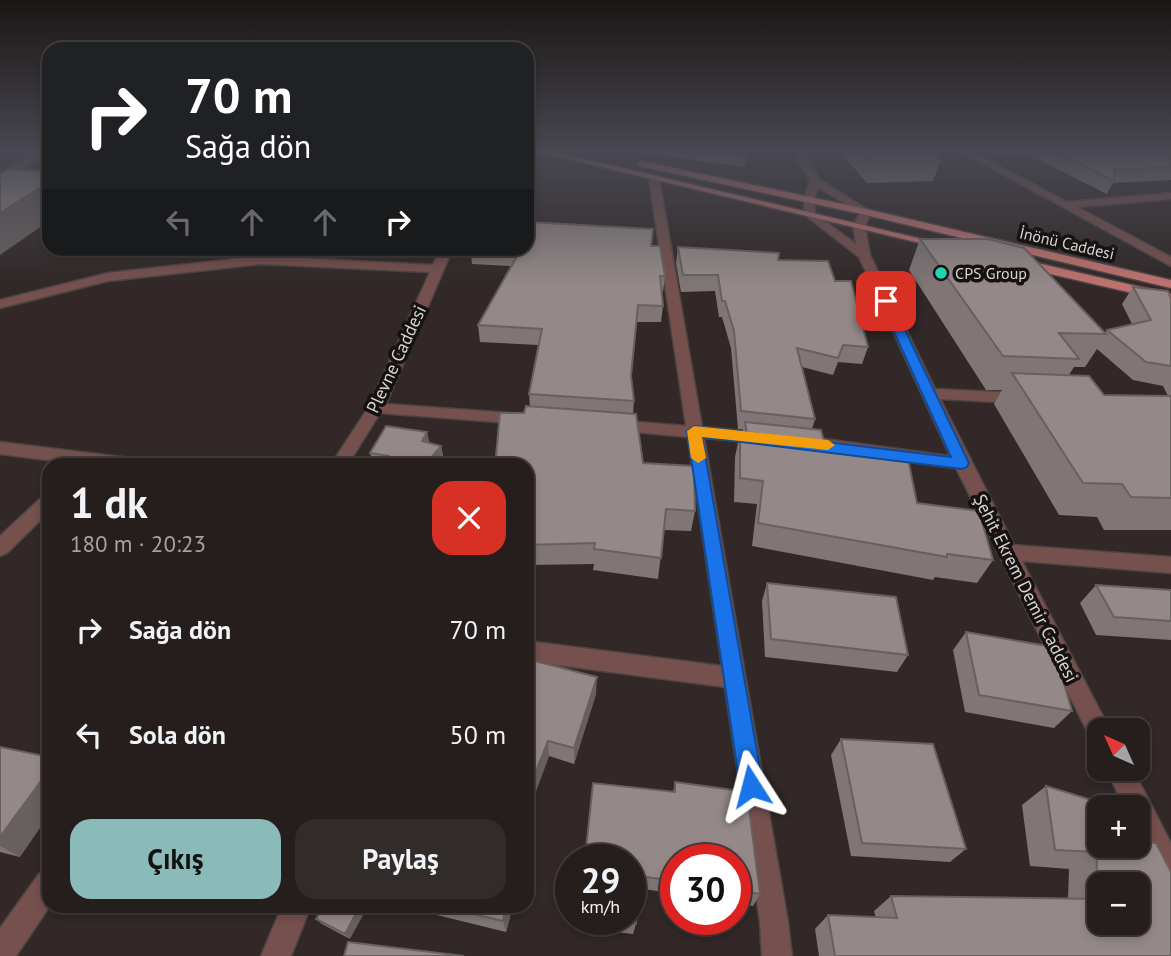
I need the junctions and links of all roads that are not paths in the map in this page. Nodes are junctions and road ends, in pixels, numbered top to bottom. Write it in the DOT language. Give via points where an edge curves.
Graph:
graph roads {
  1 [pos="657,196"];
  2 [pos="728,196"];
  3 [pos="793,196"];
  4 [pos="810,196"];
  5 [pos="839,196"];
  6 [pos="1048,196"];
  7 [pos="1165,196"];
  8 [pos="809,199"];
  9 [pos="1066,205"];
  10 [pos="866,212"];
  11 [pos="810,215"];
  12 [pos="859,226"];
  13 [pos="948,247"];
  14 [pos="864,255"];
  15 [pos="444,256"];
  16 [pos="1011,261"];
  17 [pos="1171,262"];
  18 [pos="439,269"];
  19 [pos="1171,284"];
  20 [pos="1171,298"];
  21 [pos="0,304"];
  22 [pos="929,394"];
  23 [pos="1036,399"];
  24 [pos="376,408"];
  25 [pos="542,420"];
  26 [pos="597,424"];
  27 [pos="694,431"];
  28 [pos="0,448"];
  29 [pos="64,458"];
  30 [pos="343,458"];
  31 [pos="962,463"];
  32 [pos="42,508"];
  33 [pos="0,548"];
  34 [pos="1007,551"];
  35 [pos="1171,565"];
  36 [pos="534,652"];
  37 [pos="733,678"];
  38 [pos="1092,718"];
  39 [pos="1125,781"];
  40 [pos="1169,863"];
  41 [pos="42,894"];
  42 [pos="294,913"];
  43 [pos="0,953"];
  44 [pos="276,956"];
  45 [pos="777,956"];
  1 -- 27 [label="street"];
  2 -- 11 [label="main road"];
  3 -- 8 [label="main road, İnönü Caddesi"];
  4 -- 8 [label="street"];
  5 -- 10 [label="street"];
  6 -- 9 [label="street"];
  7 -- 9 [label="street"];
  8 -- 10 [label="main road, İnönü Caddesi"];
  8 -- 11 [label="street"];
  9 -- 17 [label="street"];
  10 -- 12 [label="street"];
  10 -- 19 [label="main road, İnönü Caddesi"];
  11 -- 12 [label="main road"];
  11 -- 14 [label="street"];
  12 -- 13 [label="main road"];
  12 -- 14 [label="street"];
  14 -- 22 [label="street, Şehit Ekrem Demir Caddesi"];
  15 -- 18 [label="street, Plevne Caddesi"];
  16 -- 20 [label="main road, İnönü Caddesi"];
  18 -- 21 [label="street" via="261,260 108,277"];
  18 -- 24 [label="street, Plevne Caddesi"];
  22 -- 23 [label="street"];
  22 -- 31 [label="street, Şehit Ekrem Demir Caddesi"];
  24 -- 25 [label="street"];
  24 -- 30 [label="street, Plevne Caddesi"];
  26 -- 27 [label="street"];
  27 -- 31 [label="street"];
  27 -- 37 [label="street"];
  28 -- 29 [label="street"];
  31 -- 34 [label="street, Şehit Ekrem Demir Caddesi"];
  32 -- 33 [label="street"];
  34 -- 35 [label="street"];
  34 -- 38 [label="street, Şehit Ekrem Demir Caddesi"];
  36 -- 37 [label="street"];
  37 -- 45 [label="street"];
  39 -- 40 [label="street"];
  41 -- 43 [label="street"];
  42 -- 44 [label="street"];
}
